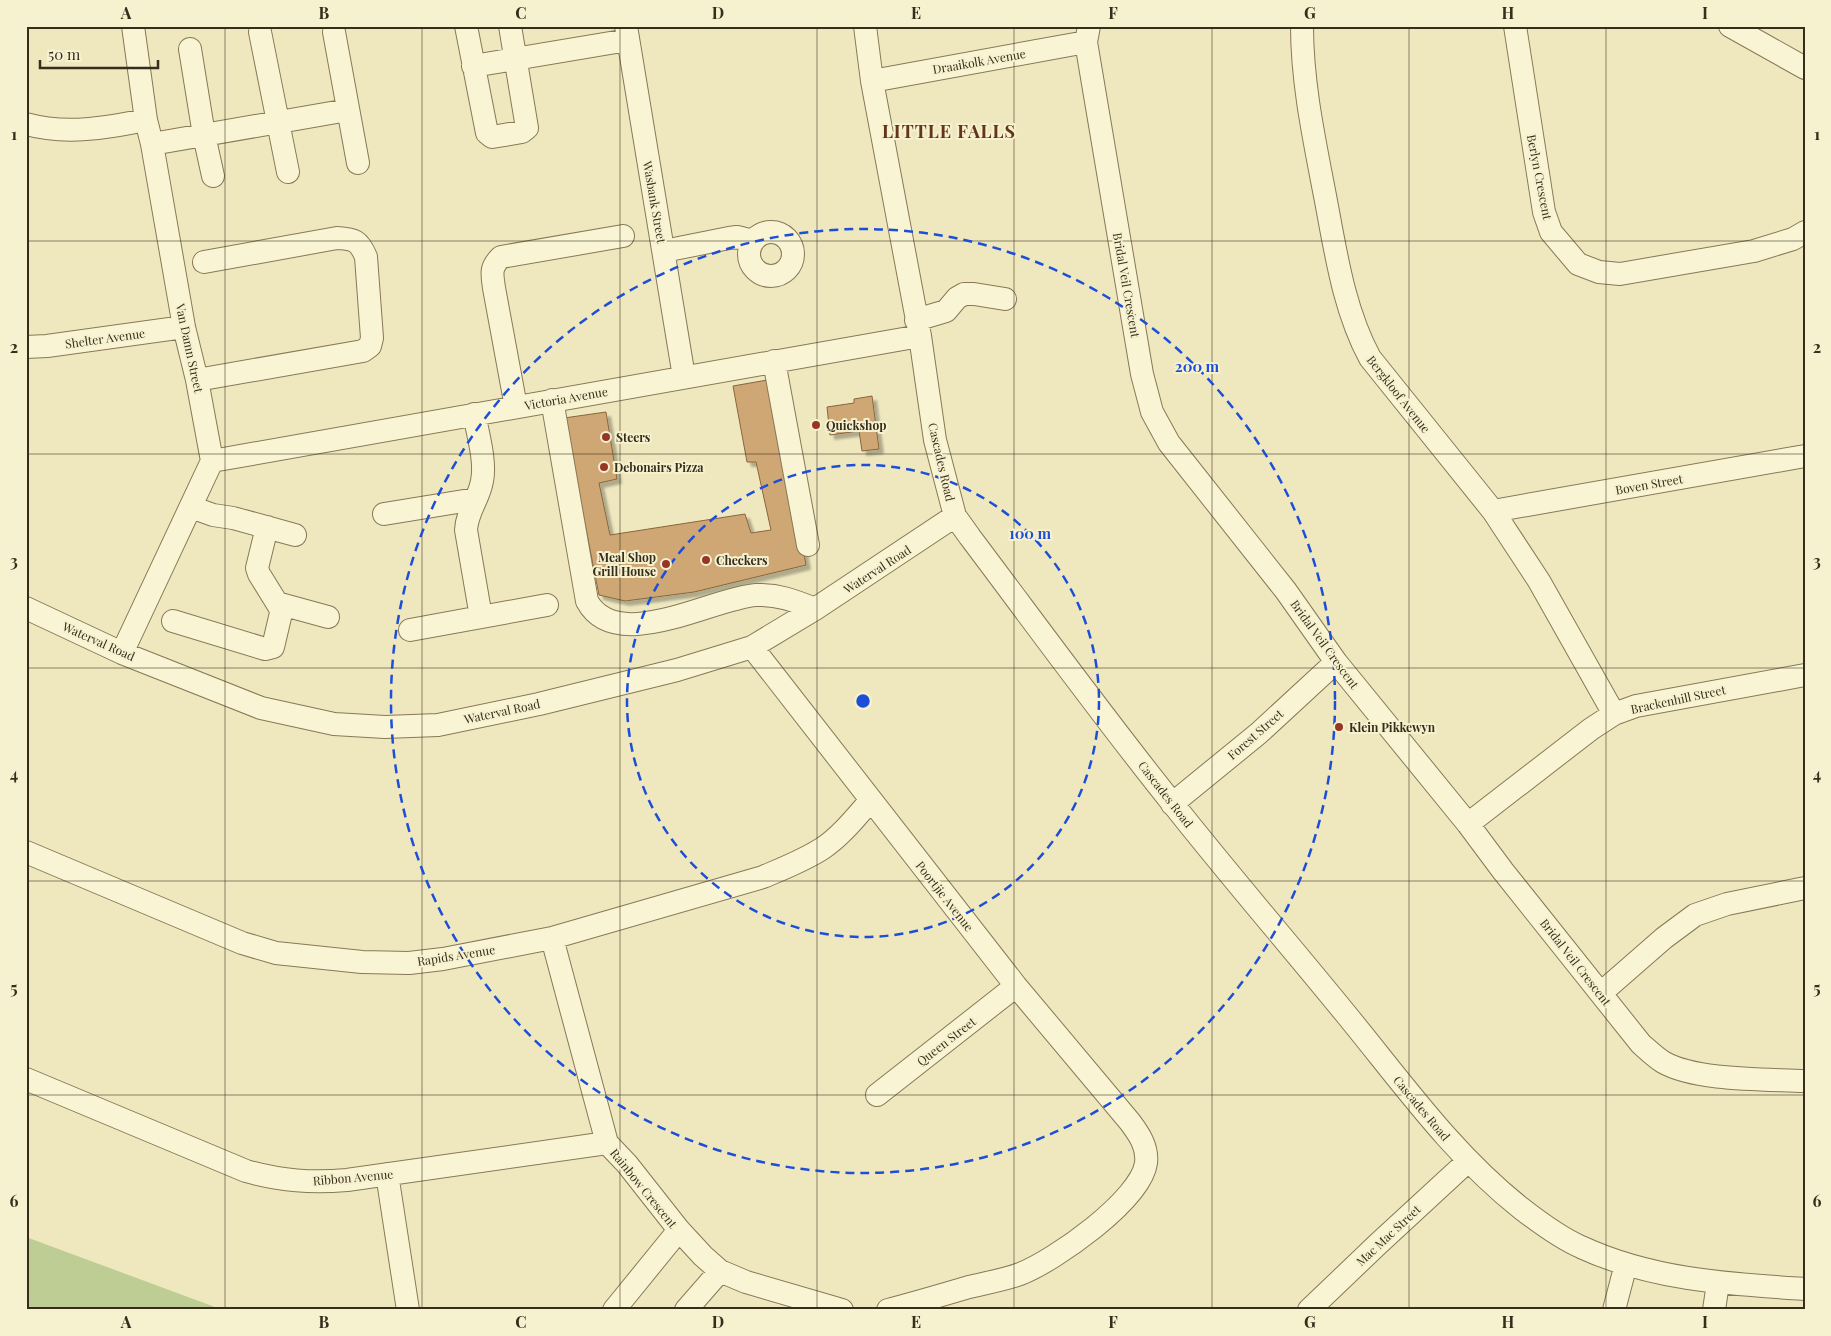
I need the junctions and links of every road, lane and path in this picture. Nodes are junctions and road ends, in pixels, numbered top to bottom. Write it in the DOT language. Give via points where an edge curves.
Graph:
graph roads {
  1 [pos="133,26"];
  2 [pos="466,26"];
  3 [pos="510,26"];
  4 [pos="865,26"];
  5 [pos="1302,26"];
  6 [pos="1514,26"];
  7 [pos="1730,26"];
  8 [pos="260,32"];
  9 [pos="334,32"];
  10 [pos="627,33"];
  11 [pos="1087,34"];
  12 [pos="190,49"];
  13 [pos="516,59"];
  14 [pos="473,66"];
  15 [pos="1805,68"];
  16 [pos="872,81"];
  17 [pos="348,110"];
  18 [pos="146,120"];
  19 [pos="279,123"];
  20 [pos="26,124"];
  21 [pos="204,135"];
  22 [pos="152,144"];
  23 [pos="358,163"];
  24 [pos="288,172"];
  25 [pos="213,176"];
  26 [pos="1805,232"];
  27 [pos="623,236"];
  28 [pos="753,241"];
  29 [pos="664,251"];
  30 [pos="204,262"];
  31 [pos="1006,299"];
  32 [pos="184,327"];
  33 [pos="918,328"];
  34 [pos="26,347"];
  35 [pos="774,361"];
  36 [pos="684,377"];
  37 [pos="197,380"];
  38 [pos="552,400"];
  39 [pos="516,407"];
  40 [pos="474,414"];
  41 [pos="1805,456"];
  42 [pos="212,461"];
  43 [pos="476,498"];
  44 [pos="190,507"];
  45 [pos="1493,511"];
  46 [pos="384,514"];
  47 [pos="955,516"];
  48 [pos="267,527"];
  49 [pos="295,535"];
  50 [pos="808,545"];
  51 [pos="277,602"];
  52 [pos="547,605"];
  53 [pos="26,608"];
  54 [pos="815,609"];
  55 [pos="328,617"];
  56 [pos="482,617"];
  57 [pos="173,621"];
  58 [pos="410,630"];
  59 [pos="752,647"];
  60 [pos="122,653"];
  61 [pos="1336,662"];
  62 [pos="1805,675"];
  63 [pos="1614,714"];
  64 [pos="870,801"];
  65 [pos="1172,804"];
  66 [pos="1468,824"];
  67 [pos="26,852"];
  68 [pos="1805,888"];
  69 [pos="552,938"];
  70 [pos="1016,986"];
  71 [pos="1601,993"];
  72 [pos="26,1079"];
  73 [pos="1805,1081"];
  74 [pos="877,1095"];
  75 [pos="607,1143"];
  76 [pos="1468,1161"];
  77 [pos="387,1174"];
  78 [pos="679,1230"];
  79 [pos="1626,1264"];
  80 [pos="720,1271"];
  81 [pos="1718,1283"];
  82 [pos="1805,1289"];
  83 [pos="408,1310"];
  84 [pos="614,1310"];
  85 [pos="686,1310"];
  86 [pos="842,1310"];
  87 [pos="888,1310"];
  88 [pos="1309,1310"];
  89 [pos="1614,1310"];
  90 [pos="1714,1310"];
  1 -- 18 [label="street, Van Damn Street"];
  2 -- 14 [label="street"];
  3 -- 13 [label="street"];
  4 -- 16 [label="street, Cascades Road"];
  5 -- 45 [label="street, Bergkloof Avenue" via="1309,112 1341,277 1358,336 1370,358"];
  6 -- 26 [label="street, Berlyn Crescent" via="1544,212 1551,232 1578,264 1599,272 1620,274 1754,250"];
  7 -- 15 [label="street"];
  8 -- 19 [label="street"];
  9 -- 17 [label="street"];
  10 -- 13 [label="street"];
  10 -- 29 [label="street, Wasbank Street"];
  11 -- 16 [label="street, Draaikolk Avenue"];
  11 -- 61 [label="street, Bridal Veil Crescent" via="1142,374 1152,412 1169,443 1286,591"];
  12 -- 21 [label="street"];
  13 -- 14 [label="street"];
  13 -- 14 [label="street" via="528,128 495,137 487,133"];
  16 -- 33 [label="street, Cascades Road"];
  17 -- 19 [label="street"];
  17 -- 23 [label="street"];
  18 -- 20 [label="street" via="98,129 71,130"];
  18 -- 22 [label="street, Van Damn Street"];
  19 -- 21 [label="street"];
  19 -- 24 [label="street"];
  21 -- 22 [label="street"];
  21 -- 25 [label="street"];
  22 -- 32 [label="street, Van Damn Street"];
  27 -- 39 [label="street" via="501,256 493,265 492,277"];
  28 -- 29 [label="street" via="737,237"];
  29 -- 36 [label="street, Wasbank Street"];
  30 -- 37 [label="street" via="337,238 357,242 366,256 372,338 364,351"];
  31 -- 33 [label="street, Victoria Avenue" via="964,294 946,311"];
  32 -- 34 [label="street, Shelter Avenue"];
  32 -- 37 [label="street, Van Damn Street"];
  33 -- 35 [label="street, Victoria Avenue"];
  33 -- 47 [label="street, Cascades Road" via="935,440"];
  35 -- 36 [label="street, Victoria Avenue"];
  35 -- 50 [label="street"];
  36 -- 38 [label="street, Victoria Avenue"];
  37 -- 42 [label="street, Van Damn Street"];
  38 -- 39 [label="street, Victoria Avenue"];
  38 -- 54 [label="street" via="591,609 620,624 658,622 755,595 790,598"];
  39 -- 40 [label="street, Victoria Avenue"];
  40 -- 42 [label="street, Victoria Avenue"];
  40 -- 43 [label="street" via="484,471"];
  41 -- 45 [label="street, Boven Street"];
  42 -- 44 [label="street"];
  43 -- 46 [label="street"];
  43 -- 56 [label="street" via="466,520 466,530"];
  44 -- 48 [label="street"];
  44 -- 60 [label="street"];
  45 -- 63 [label="street, Bergkloof Avenue" via="1539,581"];
  47 -- 54 [label="street, Waterval Road"];
  47 -- 65 [label="street, Cascades Road"];
  48 -- 49 [label="street"];
  48 -- 51 [label="street" via="257,568"];
  51 -- 55 [label="street"];
  51 -- 57 [label="street" via="281,620 275,643 270,649"];
  52 -- 56 [label="street"];
  53 -- 60 [label="street, Waterval Road"];
  54 -- 59 [label="street, Waterval Road"];
  56 -- 58 [label="street"];
  59 -- 60 [label="street, Waterval Road" via="677,670 539,704 438,725 385,727 334,724 261,708"];
  59 -- 64 [label="street, Poortjie Avenue"];
  61 -- 65 [label="street, Forest Street" via="1259,733"];
  61 -- 66 [label="street, Bridal Veil Crescent"];
  62 -- 63 [label="street, Brackenhill Street" via="1636,706"];
  63 -- 66 [label="street, Brackenhill Street"];
  64 -- 69 [label="street, Rapids Avenue" via="824,848 763,877"];
  64 -- 70 [label="street, Poortjie Avenue"];
  65 -- 76 [label="street, Cascades Road"];
  66 -- 71 [label="street, Bridal Veil Crescent"];
  67 -- 69 [label="street, Rapids Avenue" via="242,942 276,953 408,963"];
  68 -- 71 [label="street" via="1727,904 1695,915"];
  69 -- 75 [label="street, Rainbow Crescent"];
  70 -- 74 [label="street, Queen Street"];
  70 -- 87 [label="street, Poortjie Avenue" via="1130,1122 1143,1142 1146,1163 1142,1176 1122,1201 1084,1236 1047,1261 1020,1274"];
  71 -- 73 [label="street, Bridal Veil Crescent" via="1642,1044 1662,1061 1679,1069 1709,1075"];
  72 -- 77 [label="street, Ribbon Avenue" via="246,1171 270,1178 321,1182"];
  75 -- 77 [label="street, Ribbon Avenue"];
  75 -- 78 [label="street, Rainbow Crescent"];
  76 -- 79 [label="street, Cascades Road" via="1540,1224 1580,1247"];
  76 -- 88 [label="street, Mac Mac Street"];
  77 -- 83 [label="street"];
  78 -- 80 [label="street, Rainbow Crescent"];
  78 -- 84 [label="street"];
  79 -- 81 [label="street, Cascades Road" via="1676,1277"];
  79 -- 89 [label="street"];
  80 -- 85 [label="street"];
  80 -- 86 [label="street, Rainbow Crescent" via="746,1282"];
  81 -- 82 [label="street, Cascades Road"];
  81 -- 90 [label="street"];
}
